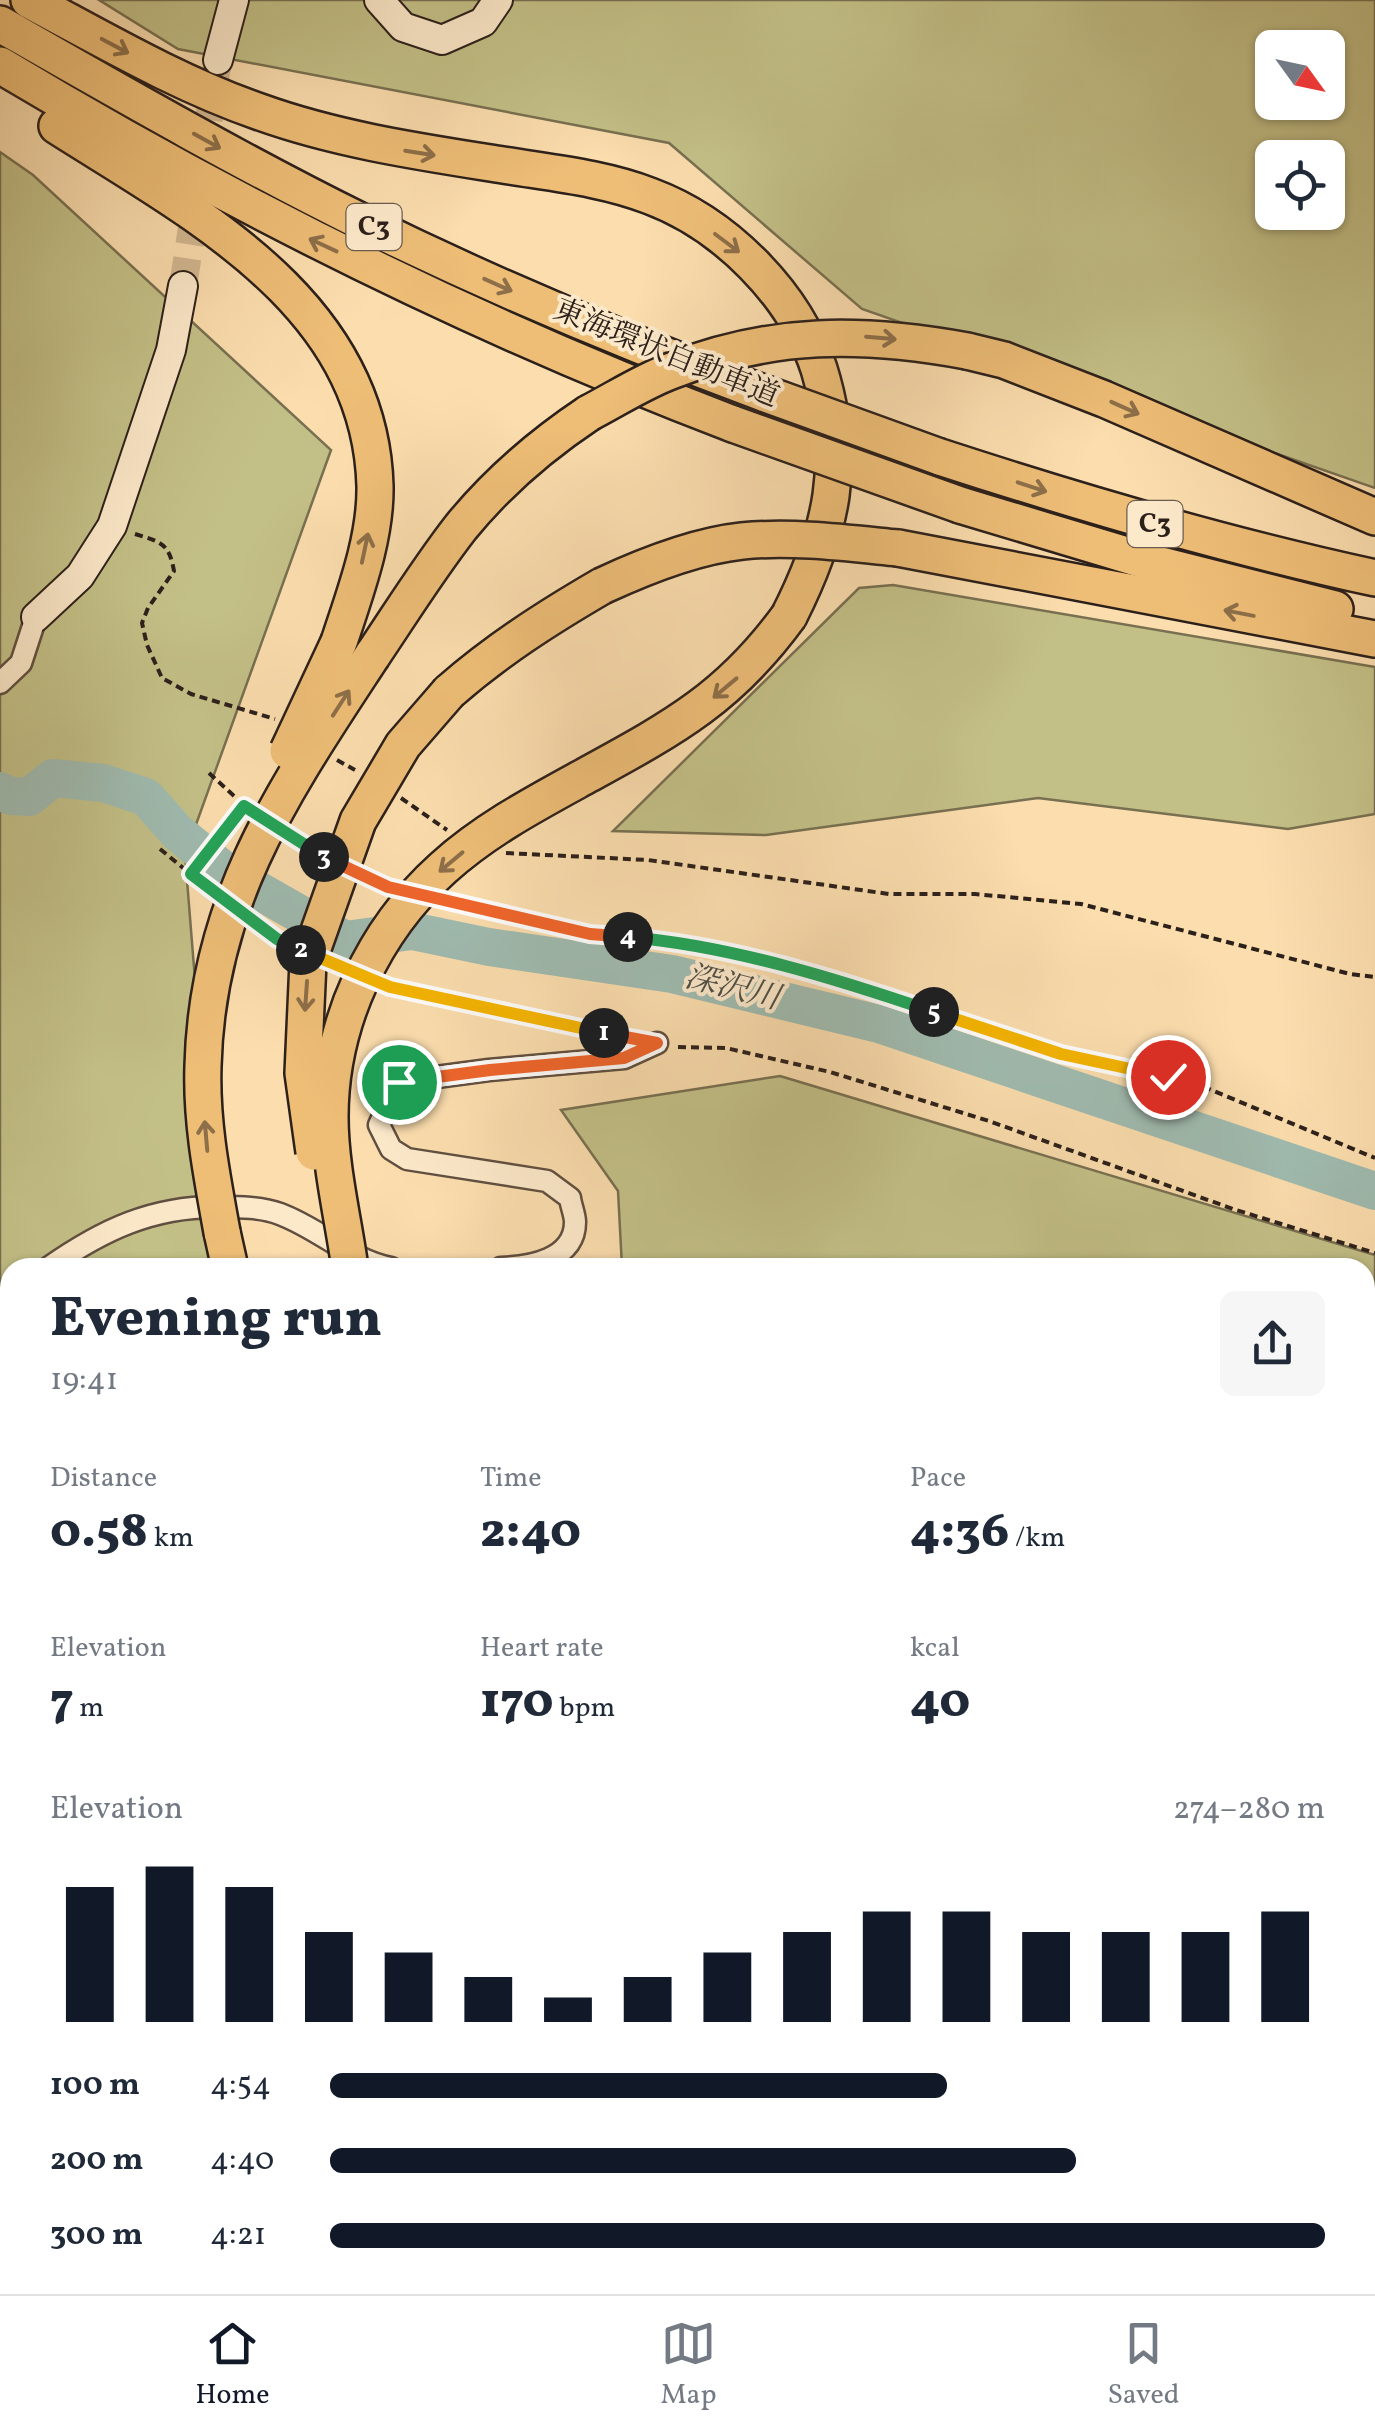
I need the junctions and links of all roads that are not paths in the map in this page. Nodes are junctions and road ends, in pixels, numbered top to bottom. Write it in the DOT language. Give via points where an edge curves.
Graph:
graph roads {
  1 [pos="29,0"];
  2 [pos="234,0"];
  3 [pos="379,0"];
  4 [pos="498,0"];
  5 [pos="0,24"];
  6 [pos="218,60"];
  7 [pos="0,66"];
  8 [pos="0,90"];
  9 [pos="183,286"];
  10 [pos="1375,517"];
  11 [pos="1375,578"];
  12 [pos="36,617"];
  13 [pos="1375,618"];
  14 [pos="1375,639"];
  15 [pos="0,683"];
  16 [pos="236,904"];
  17 [pos="657,1043"];
  18 [pos="65,1258"];
  19 [pos="228,1258"];
  20 [pos="344,1258"];
  21 [pos="346,1258"];
  22 [pos="360,1258"];
  23 [pos="552,1258"];
  1 -- 21 [label="highway, one-way, bridge" via="138,59 260,112 388,148 597,180 652,196 704,225 770,281 814,356 835,441 828,524 789,616 761,655 728,687 646,743 474,843 416,895 364,970 345,1018 330,1118"];
  2 -- 6 [label="street"];
  3 -- 4 [label="street" via="404,27 442,40 483,22"];
  5 -- 11 [label="highway, 東海環状自動車道 / C3, one-way, bridge" via="360,220 585,323 940,457 1155,524"];
  13 -- 7 [label="highway, 東海環状自動車道 / C3, one-way, bridge" via="1172,568 960,504 733,424 536,344 287,228"];
  16 -- 8 [label="highway, one-way, bridge" via="250,838 339,642 356,589 375,488 368,435 349,378 320,327 276,277 230,239"];
  9 -- 12 [label="street" via="171,350 112,526 80,576"];
  16 -- 10 [label="highway, one-way, bridge" via="256,844 291,780 462,527 538,450 588,414 670,371 798,338 854,336 968,351 1104,398"];
  12 -- 15 [label="street" via="21,663"];
  14 -- 20 [label="highway, one-way, bridge" via="898,548 785,540 740,541 642,568 542,620 449,692 403,746 358,821 308,962 303,1074 311,1142"];
  19 -- 16 [label="highway, one-way, bridge" via="206,1144 202,1067 218,950"];
  17 -- 23 [label="street" via="624,1058 399,1082 379,1125 390,1149 407,1160 547,1181 570,1198 576,1224"];
  18 -- 22 [label="street" via="116,1227 191,1206 279,1214"];
}
